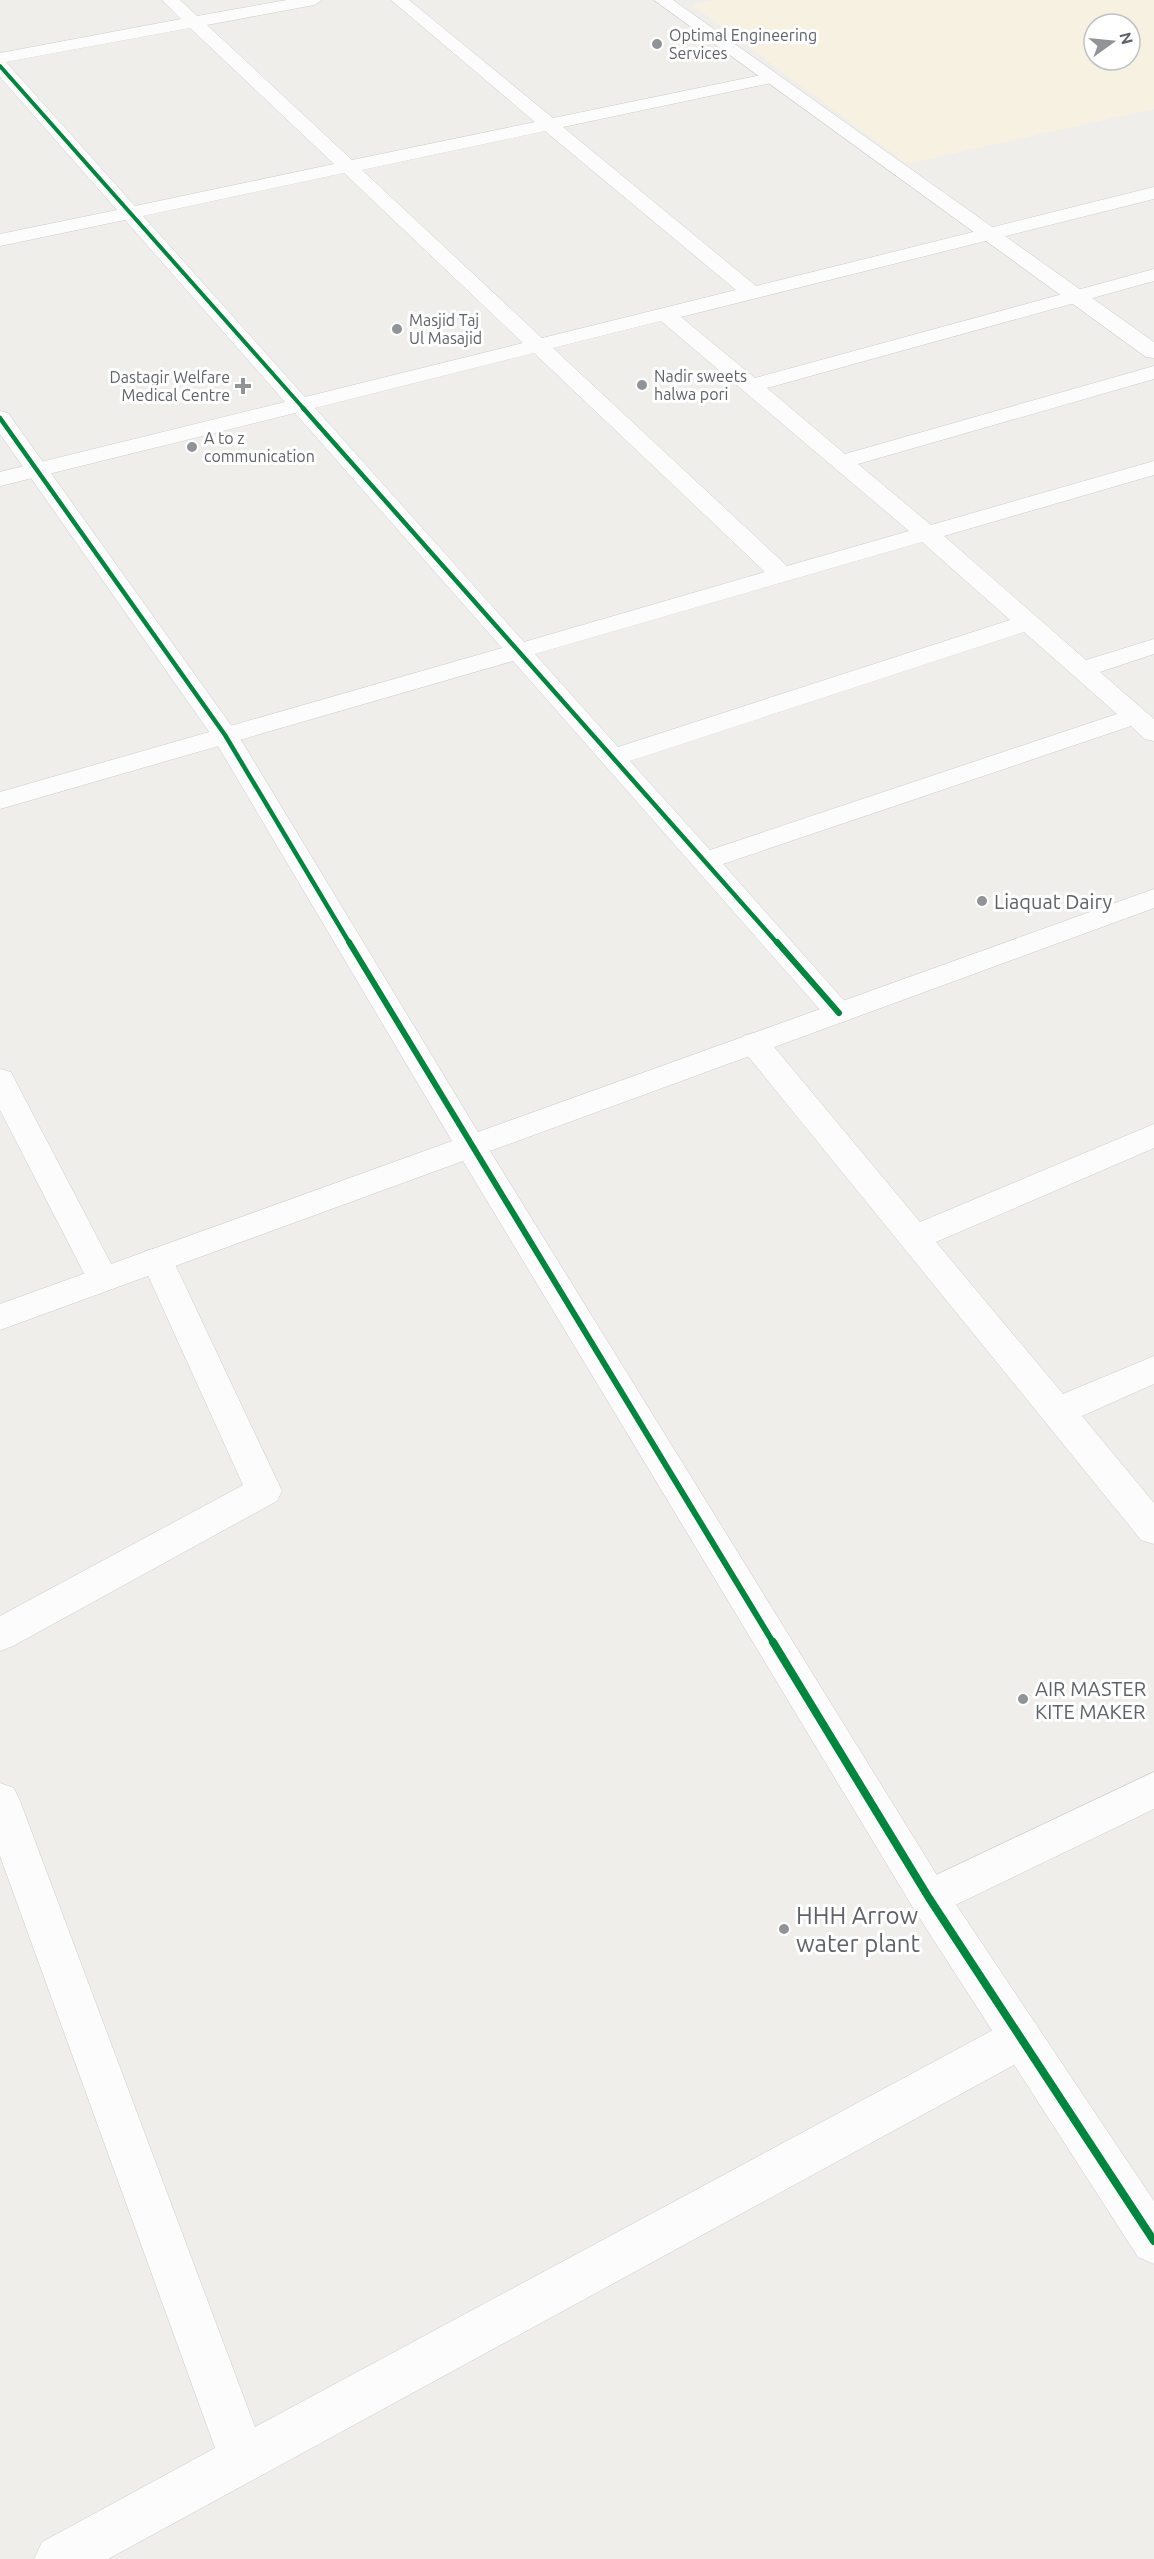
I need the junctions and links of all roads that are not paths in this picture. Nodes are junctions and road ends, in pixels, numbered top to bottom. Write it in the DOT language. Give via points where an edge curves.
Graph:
graph roads {
  1 [pos="170,0"];
  2 [pos="314,0"];
  3 [pos="399,0"];
  4 [pos="662,0"];
  5 [pos="194,22"];
  6 [pos="0,58"];
  7 [pos="0,66"];
  8 [pos="771,78"];
  9 [pos="548,124"];
  10 [pos="346,166"];
  11 [pos="1154,193"];
  12 [pos="132,212"];
  13 [pos="989,234"];
  14 [pos="0,240"];
  15 [pos="1154,275"];
  16 [pos="752,293"];
  17 [pos="1076,296"];
  18 [pos="666,315"];
  19 [pos="538,346"];
  20 [pos="1154,352"];
  21 [pos="1154,372"];
  22 [pos="751,386"];
  23 [pos="300,405"];
  24 [pos="0,418"];
  25 [pos="842,462"];
  26 [pos="1154,468"];
  27 [pos="37,470"];
  28 [pos="0,479"];
  29 [pos="927,534"];
  30 [pos="782,575"];
  31 [pos="1028,622"];
  32 [pos="1154,646"];
  33 [pos="517,652"];
  34 [pos="1082,670"];
  35 [pos="1144,724"];
  36 [pos="225,735"];
  37 [pos="612,758"];
  38 [pos="0,801"];
  39 [pos="704,861"];
  40 [pos="1154,898"];
  41 [pos="839,1012"];
  42 [pos="754,1043"];
  43 [pos="0,1080"];
  44 [pos="1154,1135"];
  45 [pos="471,1147"];
  46 [pos="914,1238"];
  47 [pos="157,1260"];
  48 [pos="103,1279"];
  49 [pos="0,1317"];
  50 [pos="1154,1369"];
  51 [pos="1057,1412"];
  52 [pos="1154,1529"];
  53 [pos="0,1635"];
  54 [pos="1154,1790"];
  55 [pos="0,1801"];
  56 [pos="929,1898"];
  57 [pos="1021,2038"];
  58 [pos="1154,2241"];
  59 [pos="243,2459"];
  60 [pos="59,2559"];
  1 -- 5 [label="street"];
  2 -- 5 [label="street"];
  3 -- 9 [label="street"];
  4 -- 8 [label="street"];
  5 -- 6 [label="street"];
  5 -- 10 [label="street"];
  7 -- 12 [label="street"];
  8 -- 9 [label="street"];
  8 -- 13 [label="street"];
  9 -- 10 [label="street"];
  9 -- 16 [label="street"];
  10 -- 12 [label="street"];
  10 -- 19 [label="street"];
  11 -- 13 [label="street"];
  12 -- 14 [label="street"];
  12 -- 23 [label="street"];
  13 -- 16 [label="street"];
  13 -- 17 [label="street"];
  15 -- 17 [label="street"];
  16 -- 18 [label="street"];
  17 -- 20 [label="street"];
  17 -- 22 [label="street"];
  18 -- 19 [label="street"];
  18 -- 22 [label="street"];
  19 -- 23 [label="street"];
  19 -- 30 [label="street"];
  21 -- 25 [label="street"];
  22 -- 25 [label="street"];
  23 -- 27 [label="street"];
  23 -- 33 [label="street"];
  24 -- 27 [label="street"];
  25 -- 29 [label="street"];
  26 -- 29 [label="street"];
  27 -- 28 [label="street"];
  27 -- 36 [label="street"];
  29 -- 30 [label="street"];
  29 -- 31 [label="street"];
  30 -- 33 [label="street"];
  31 -- 34 [label="street"];
  31 -- 37 [label="street"];
  32 -- 34 [label="street"];
  33 -- 36 [label="street"];
  33 -- 37 [label="street"];
  34 -- 35 [label="street"];
  35 -- 39 [label="street"];
  36 -- 38 [label="street"];
  36 -- 45 [label="street"];
  37 -- 39 [label="street"];
  39 -- 41 [label="street"];
  40 -- 41 [label="street"];
  41 -- 42 [label="street"];
  42 -- 45 [label="street"];
  42 -- 46 [label="street"];
  43 -- 48 [label="street"];
  44 -- 46 [label="street"];
  45 -- 47 [label="street"];
  45 -- 56 [label="street"];
  46 -- 51 [label="street"];
  47 -- 48 [label="street"];
  47 -- 53 [label="street" via="264,1491"];
  48 -- 49 [label="street"];
  50 -- 51 [label="street"];
  51 -- 52 [label="street"];
  54 -- 56 [label="street"];
  55 -- 59 [label="street"];
  56 -- 57 [label="street"];
  57 -- 58 [label="street"];
  57 -- 59 [label="street"];
  59 -- 60 [label="street"];
}
